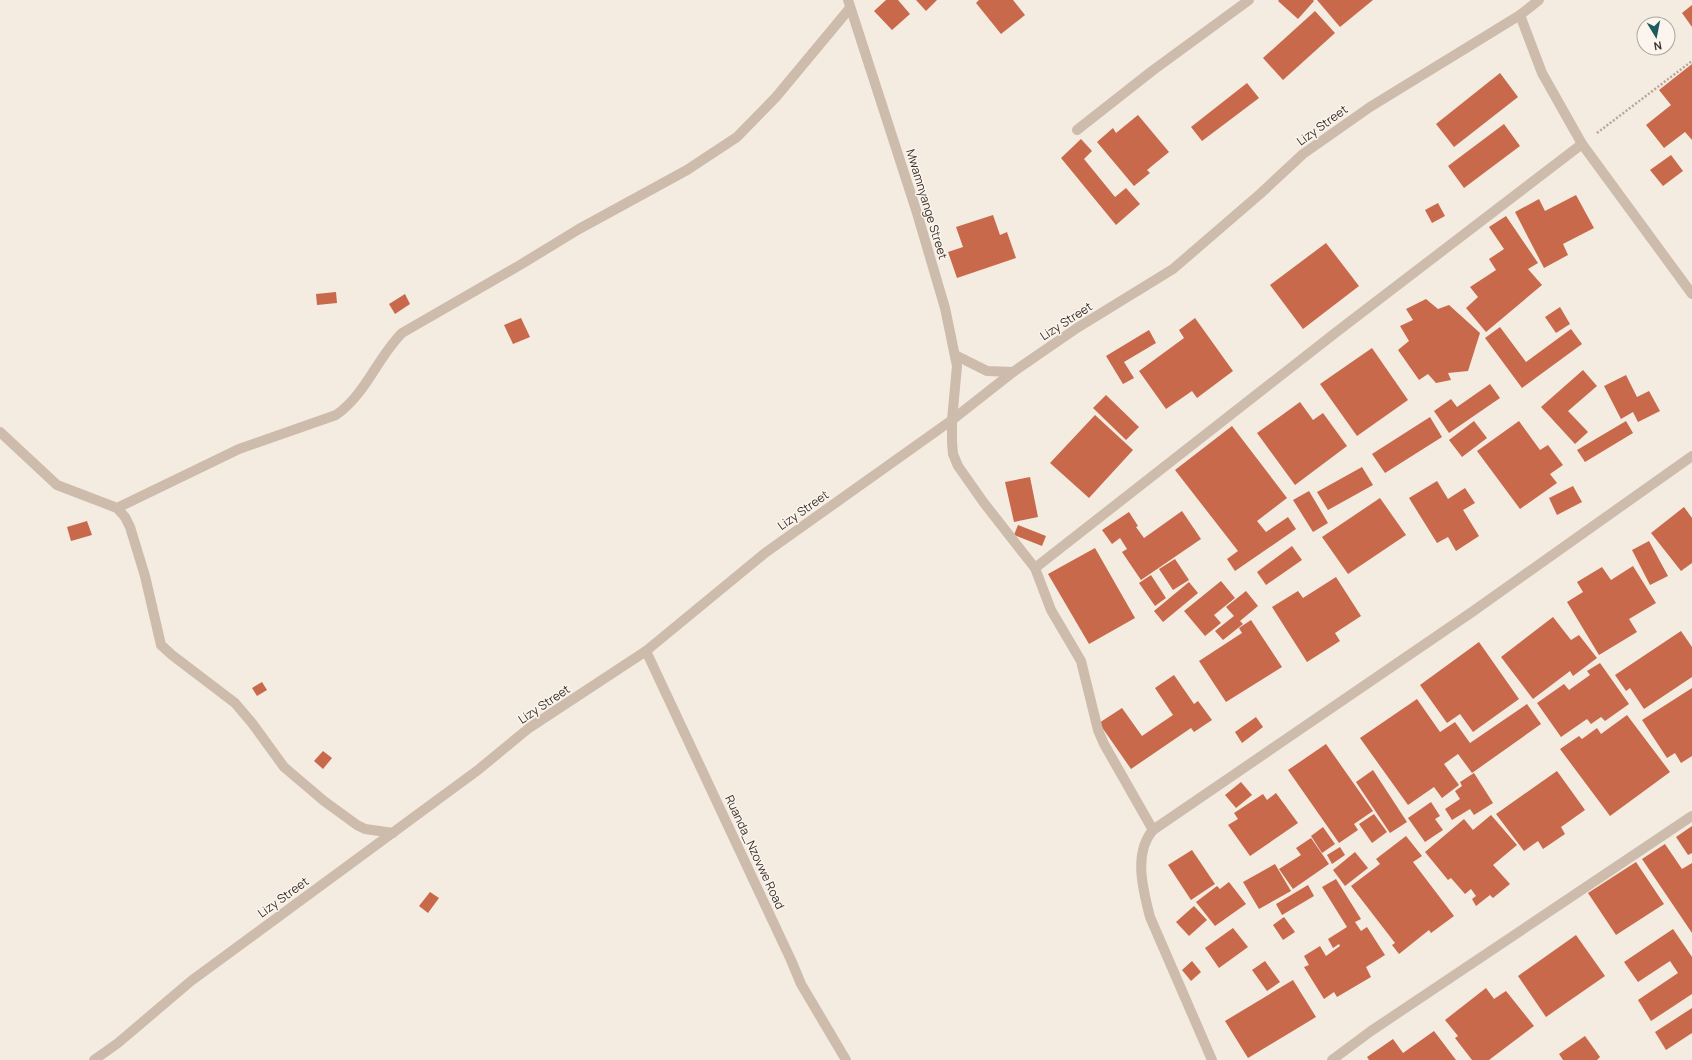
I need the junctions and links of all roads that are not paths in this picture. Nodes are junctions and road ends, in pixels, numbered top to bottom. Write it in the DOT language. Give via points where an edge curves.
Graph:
graph roads {
  1 [pos="1249,0"];
  2 [pos="1539,0"];
  3 [pos="849,4"];
  4 [pos="1520,15"];
  5 [pos="1077,130"];
  6 [pos="1582,144"];
  7 [pos="1692,294"];
  8 [pos="955,355"];
  9 [pos="1013,372"];
  10 [pos="952,420"];
  11 [pos="0,432"];
  12 [pos="1692,456"];
  13 [pos="117,508"];
  14 [pos="1035,568"];
  15 [pos="646,651"];
  16 [pos="1692,816"];
  17 [pos="1153,830"];
  18 [pos="393,833"];
  19 [pos="94,1060"];
  20 [pos="846,1060"];
  21 [pos="1212,1060"];
  22 [pos="1332,1060"];
  1 -- 5 [label="street"];
  2 -- 4 [label="street, Lizy Street"];
  3 -- 8 [label="street, Mwamnyange Street" via="917,213 945,308"];
  3 -- 13 [label="street" via="776,97 737,137 687,170 579,229 520,266 402,332 359,394 342,411 239,449"];
  4 -- 6 [label="street" via="1542,73"];
  4 -- 9 [label="street, Lizy Street" via="1370,107 1303,154 1172,269 1077,328"];
  6 -- 7 [label="street"];
  6 -- 14 [label="street"];
  8 -- 9 [label="street" via="987,371"];
  8 -- 10 [label="street, Mwamnyange Street" via="957,376"];
  9 -- 10 [label="street, Lizy Street"];
  10 -- 14 [label="street, Mwamnyange Street" via="953,454 958,466"];
  10 -- 15 [label="street, Lizy Street" via="765,552"];
  11 -- 13 [label="street" via="57,485"];
  12 -- 17 [label="street" via="1478,608"];
  13 -- 18 [label="street" via="130,527 145,576 161,645 235,703 284,767 324,801 357,825"];
  14 -- 17 [label="street, Mwamnyange Street" via="1051,610 1081,661 1098,730 1104,744"];
  15 -- 18 [label="street, Lizy Street" via="529,728 478,770"];
  15 -- 20 [label="street, Ruanda_Nzovwe Road" via="801,984"];
  16 -- 22 [label="street" via="1371,1031"];
  17 -- 21 [label="street" via="1145,841 1143,850 1144,894"];
  18 -- 19 [label="street, Lizy Street" via="192,981"];
}
